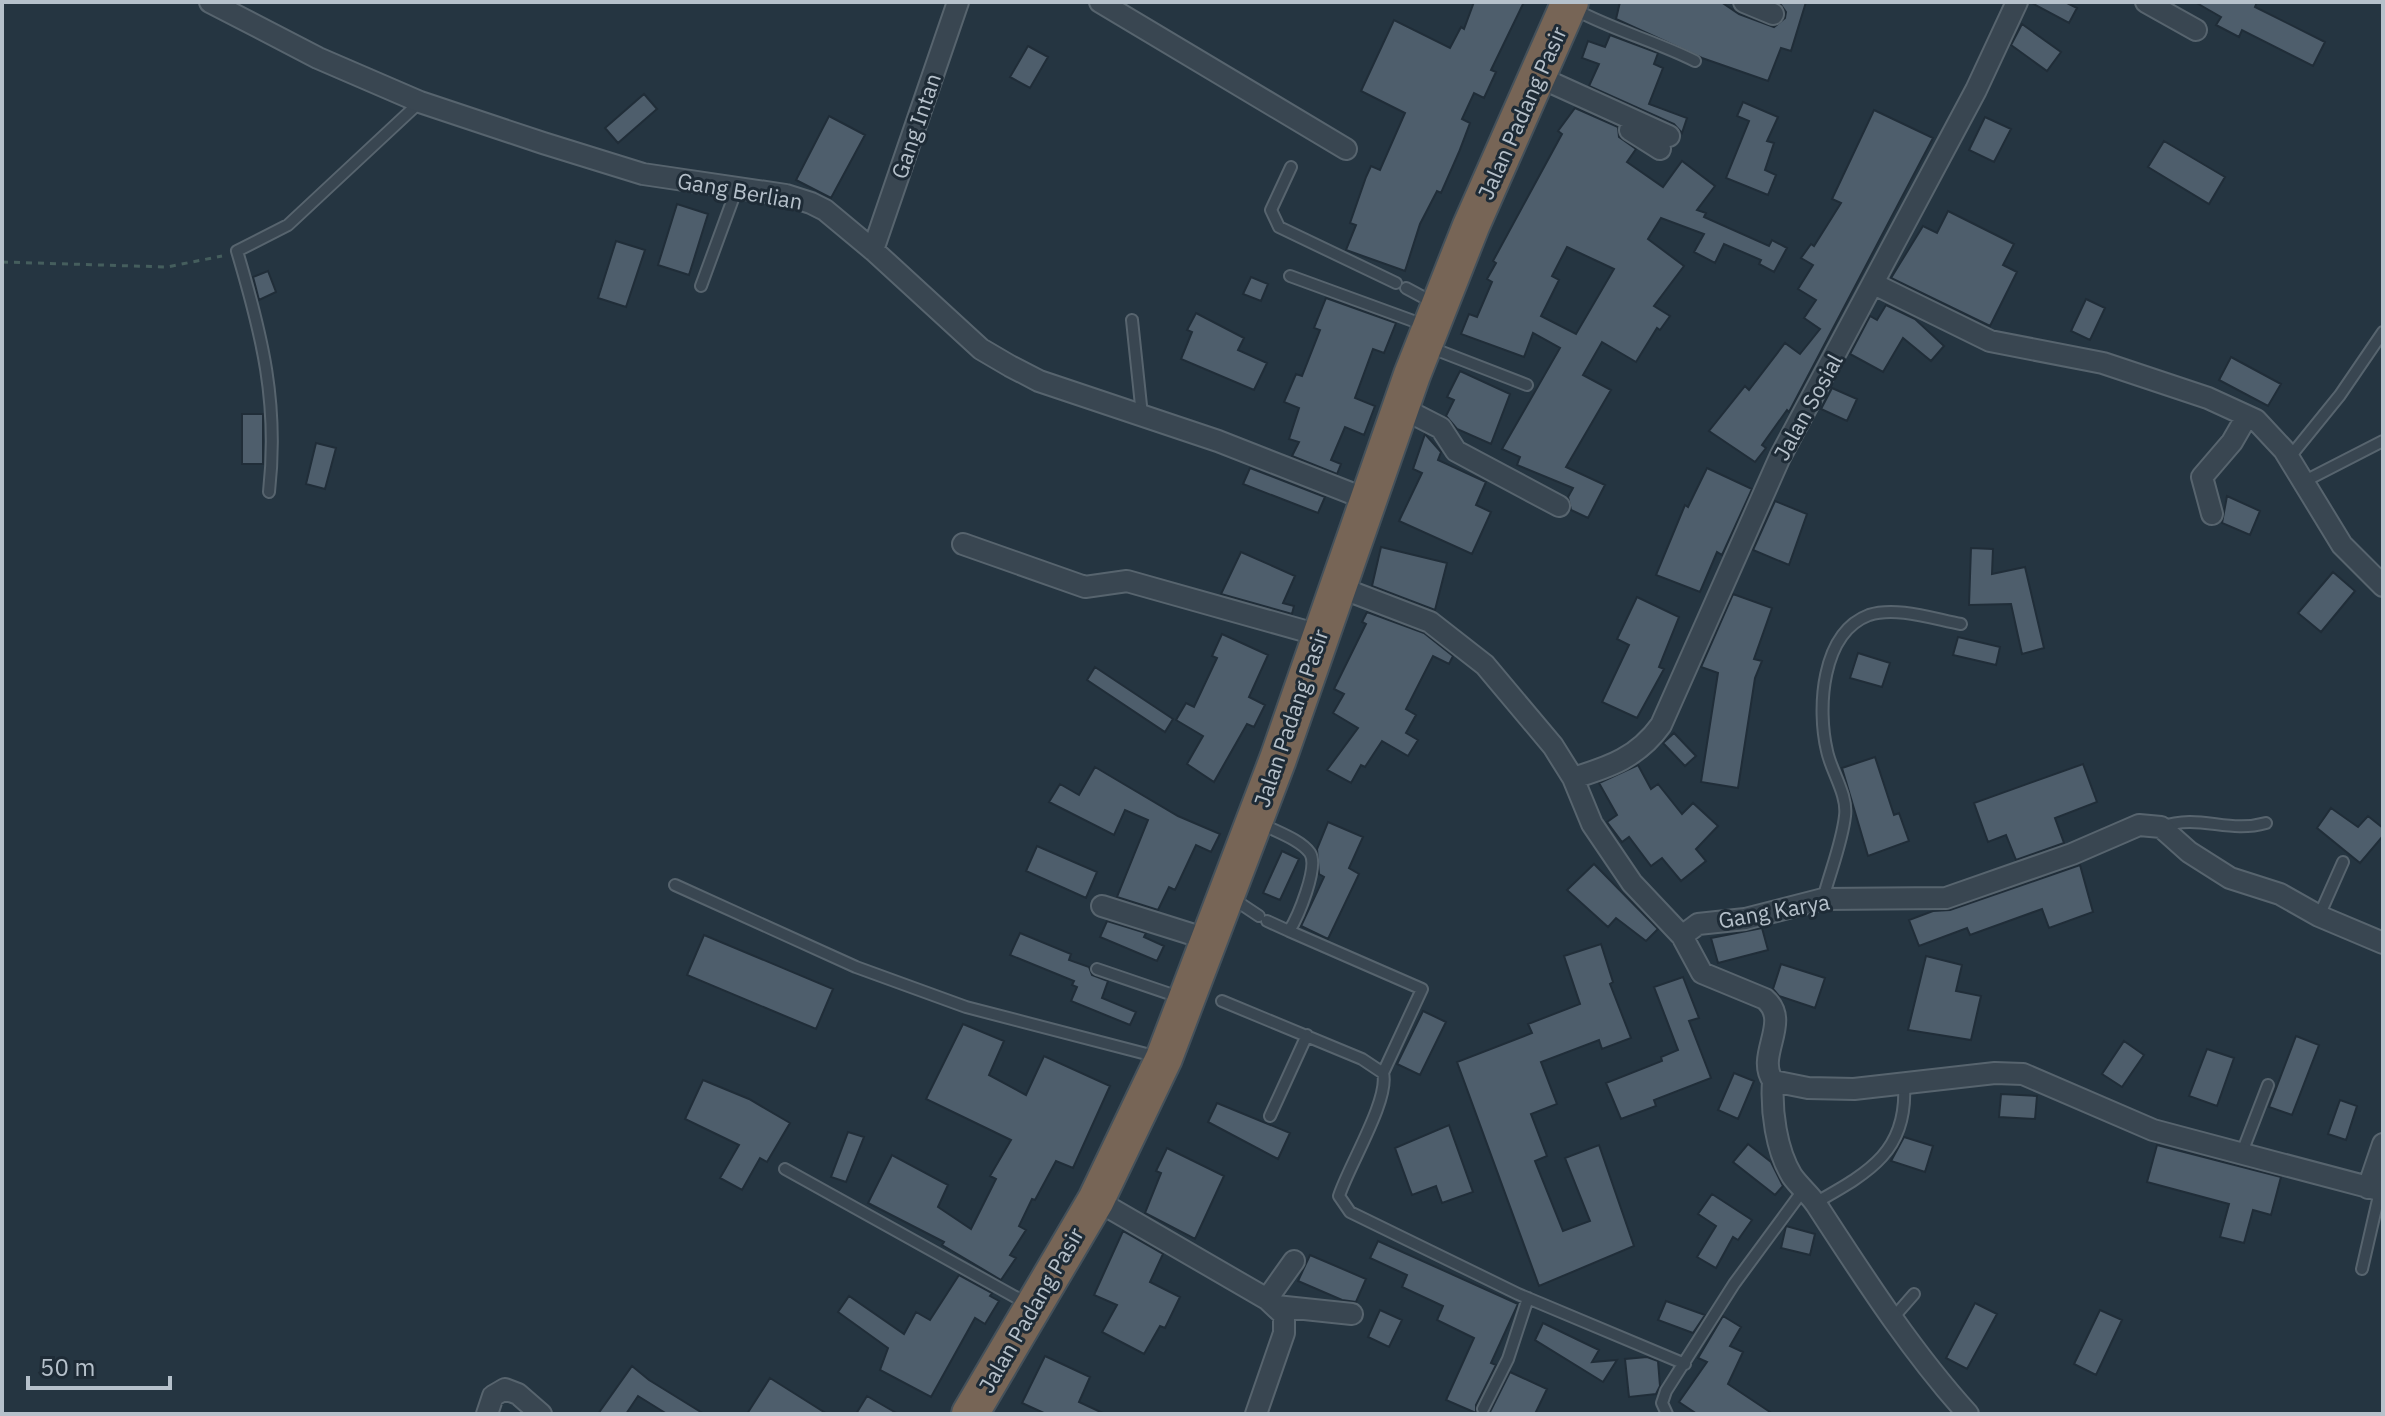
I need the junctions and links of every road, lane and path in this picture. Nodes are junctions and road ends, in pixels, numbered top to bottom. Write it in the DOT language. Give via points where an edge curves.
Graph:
graph roads {
  1 [pos="210,2"];
  2 [pos="958,2"];
  3 [pos="1100,2"];
  4 [pos="1744,2"];
  5 [pos="2017,2"];
  6 [pos="2146,2"];
  7 [pos="1570,4"];
  8 [pos="1773,14"];
  9 [pos="2196,30"];
  10 [pos="1695,61"];
  11 [pos="1539,77"];
  12 [pos="420,102"];
  13 [pos="1664,142"];
  14 [pos="1346,149"];
  15 [pos="1291,167"];
  16 [pos="737,188"];
  17 [pos="873,250"];
  18 [pos="237,251"];
  19 [pos="2,262"];
  20 [pos="1290,276"];
  21 [pos="1874,284"];
  22 [pos="701,286"];
  23 [pos="1132,320"];
  24 [pos="1431,326"];
  25 [pos="2383,332"];
  26 [pos="1527,385"];
  27 [pos="1400,407"];
  28 [pos="1142,415"];
  29 [pos="2247,416"];
  30 [pos="2383,441"];
  31 [pos="2289,458"];
  32 [pos="2303,482"];
  33 [pos="269,492"];
  34 [pos="1366,499"];
  35 [pos="1559,506"];
  36 [pos="2212,514"];
  37 [pos="963,544"];
  38 [pos="1336,586"];
  39 [pos="2383,586"];
  40 [pos="1961,624"];
  41 [pos="1319,635"];
  42 [pos="1573,778"];
  43 [pos="1255,820"];
  44 [pos="2266,823"];
  45 [pos="2161,827"];
  46 [pos="2343,862"];
  47 [pos="675,885"];
  48 [pos="1227,895"];
  49 [pos="1823,899"];
  50 [pos="1102,906"];
  51 [pos="2319,916"];
  52 [pos="1289,931"];
  53 [pos="1682,936"];
  54 [pos="1210,940"];
  55 [pos="2383,943"];
  56 [pos="1097,969"];
  57 [pos="1201,996"];
  58 [pos="1307,1035"];
  59 [pos="1164,1058"];
  60 [pos="1383,1073"];
  61 [pos="1773,1081"];
  62 [pos="1904,1085"];
  63 [pos="2268,1085"];
  64 [pos="1270,1116"];
  65 [pos="2383,1144"];
  66 [pos="2241,1155"];
  67 [pos="785,1169"];
  68 [pos="2377,1190"];
  69 [pos="1810,1196"];
  70 [pos="1096,1200"];
  71 [pos="1294,1261"];
  72 [pos="2362,1269"];
  73 [pos="1914,1294"];
  74 [pos="1528,1298"];
  75 [pos="1271,1303"];
  76 [pos="1032,1307"];
  77 [pos="1352,1314"];
  78 [pos="1893,1318"];
  79 [pos="1685,1364"];
  80 [pos="1483,1409"];
  81 [pos="487,1414"];
  82 [pos="541,1414"];
  83 [pos="970,1414"];
  84 [pos="1256,1414"];
  85 [pos="1667,1414"];
  86 [pos="1968,1414"];
  1 -- 12 [label="street, Gang Berlian" via="318,58"];
  2 -- 17 [label="street, Gang Intan"];
  3 -- 14 [label="street"];
  4 -- 8 [label="street"];
  5 -- 21 [label="street, Jalan Sosial"];
  6 -- 9 [label="street"];
  7 -- 10 [label="lane" via="1610,28"];
  7 -- 11 [label="highway, Jalan Padang Pasir"];
  11 -- 13 [label="street" via="1629,118 1625,127"];
  11 -- 24 [label="highway, Jalan Padang Pasir"];
  12 -- 16 [label="street, Gang Berlian" via="643,174"];
  12 -- 18 [label="lane" via="288,225"];
  15 -- 24 [label="lane" via="1271,210 1279,227 1401,286"];
  16 -- 17 [label="street, Gang Berlian" via="811,203"];
  16 -- 22 [label="lane"];
  17 -- 28 [label="street, Gang Berlian" via="981,349 1039,381"];
  18 -- 19 [label="path" via="167,267"];
  18 -- 33 [label="lane" via="272,387 275,445"];
  20 -- 24 [label="lane"];
  21 -- 29 [label="street" via="1990,341 2103,363"];
  21 -- 42 [label="street, Jalan Sosial" via="1755,509 1661,725 1625,760"];
  23 -- 28 [label="lane"];
  24 -- 26 [label="lane"];
  24 -- 27 [label="highway, Jalan Padang Pasir"];
  25 -- 31 [label="lane"];
  27 -- 34 [label="highway, Jalan Padang Pasir"];
  27 -- 35 [label="street" via="1441,428 1456,451"];
  28 -- 34 [label="street, Gang Berlian"];
  29 -- 31 [label="street"];
  29 -- 36 [label="street" via="2202,477"];
  30 -- 32 [label="lane"];
  31 -- 32 [label="street"];
  32 -- 39 [label="street" via="2342,545"];
  34 -- 38 [label="highway, Jalan Padang Pasir"];
  37 -- 41 [label="street" via="1085,587 1127,581"];
  38 -- 41 [label="highway, Jalan Padang Pasir"];
  38 -- 42 [label="street" via="1430,622 1469,649 1526,711"];
  40 -- 49 [label="lane" via="1905,613 1872,614 1850,625 1835,652 1824,681 1822,716 1846,815"];
  41 -- 43 [label="highway, Jalan Padang Pasir"];
  42 -- 53 [label="street" via="1602,841 1637,889"];
  43 -- 48 [label="highway, Jalan Padang Pasir"];
  43 -- 52 [label="lane" via="1310,853 1314,865"];
  44 -- 45 [label="lane" via="2230,828 2182,819"];
  45 -- 49 [label="street, Gang Karya" via="2139,825 1946,898"];
  45 -- 51 [label="street" via="2230,878 2280,894"];
  46 -- 51 [label="lane"];
  47 -- 59 [label="lane" via="856,967 966,1007"];
  48 -- 52 [label="lane"];
  48 -- 54 [label="highway, Jalan Padang Pasir"];
  49 -- 53 [label="street, Gang Karya" via="1745,919 1698,924"];
  50 -- 54 [label="street"];
  51 -- 55 [label="street"];
  52 -- 60 [label="lane" via="1422,989"];
  53 -- 61 [label="street" via="1702,973 1772,1005 1776,1020 1766,1065"];
  54 -- 57 [label="highway, Jalan Padang Pasir"];
  56 -- 57 [label="lane"];
  57 -- 58 [label="lane"];
  57 -- 59 [label="highway, Jalan Padang Pasir"];
  58 -- 60 [label="lane"];
  58 -- 64 [label="lane"];
  59 -- 70 [label="highway, Jalan Padang Pasir"];
  60 -- 74 [label="lane" via="1374,1114 1339,1196 1341,1204"];
  61 -- 62 [label="street" via="1808,1088"];
  61 -- 69 [label="street" via="1781,1146 1793,1178"];
  62 -- 66 [label="street" via="2023,1074 2153,1130"];
  62 -- 69 [label="lane" via="1905,1113 1886,1157"];
  63 -- 66 [label="lane"];
  65 -- 68 [label="street"];
  66 -- 68 [label="street"];
  67 -- 76 [label="lane"];
  68 -- 72 [label="lane"];
  69 -- 78 [label="street"];
  69 -- 79 [label="lane" via="1734,1284"];
  70 -- 75 [label="street"];
  70 -- 76 [label="highway, Jalan Padang Pasir"];
  71 -- 75 [label="street"];
  73 -- 78 [label="lane"];
  74 -- 79 [label="lane"];
  74 -- 80 [label="lane" via="1508,1359"];
  75 -- 77 [label="street"];
  75 -- 84 [label="street" via="1284,1315 1285,1328"];
  76 -- 83 [label="highway, Jalan Padang Pasir"];
  78 -- 86 [label="street"];
  79 -- 85 [label="lane" via="1662,1400"];
  81 -- 82 [label="street" via="493,1396 505,1389"];
}
